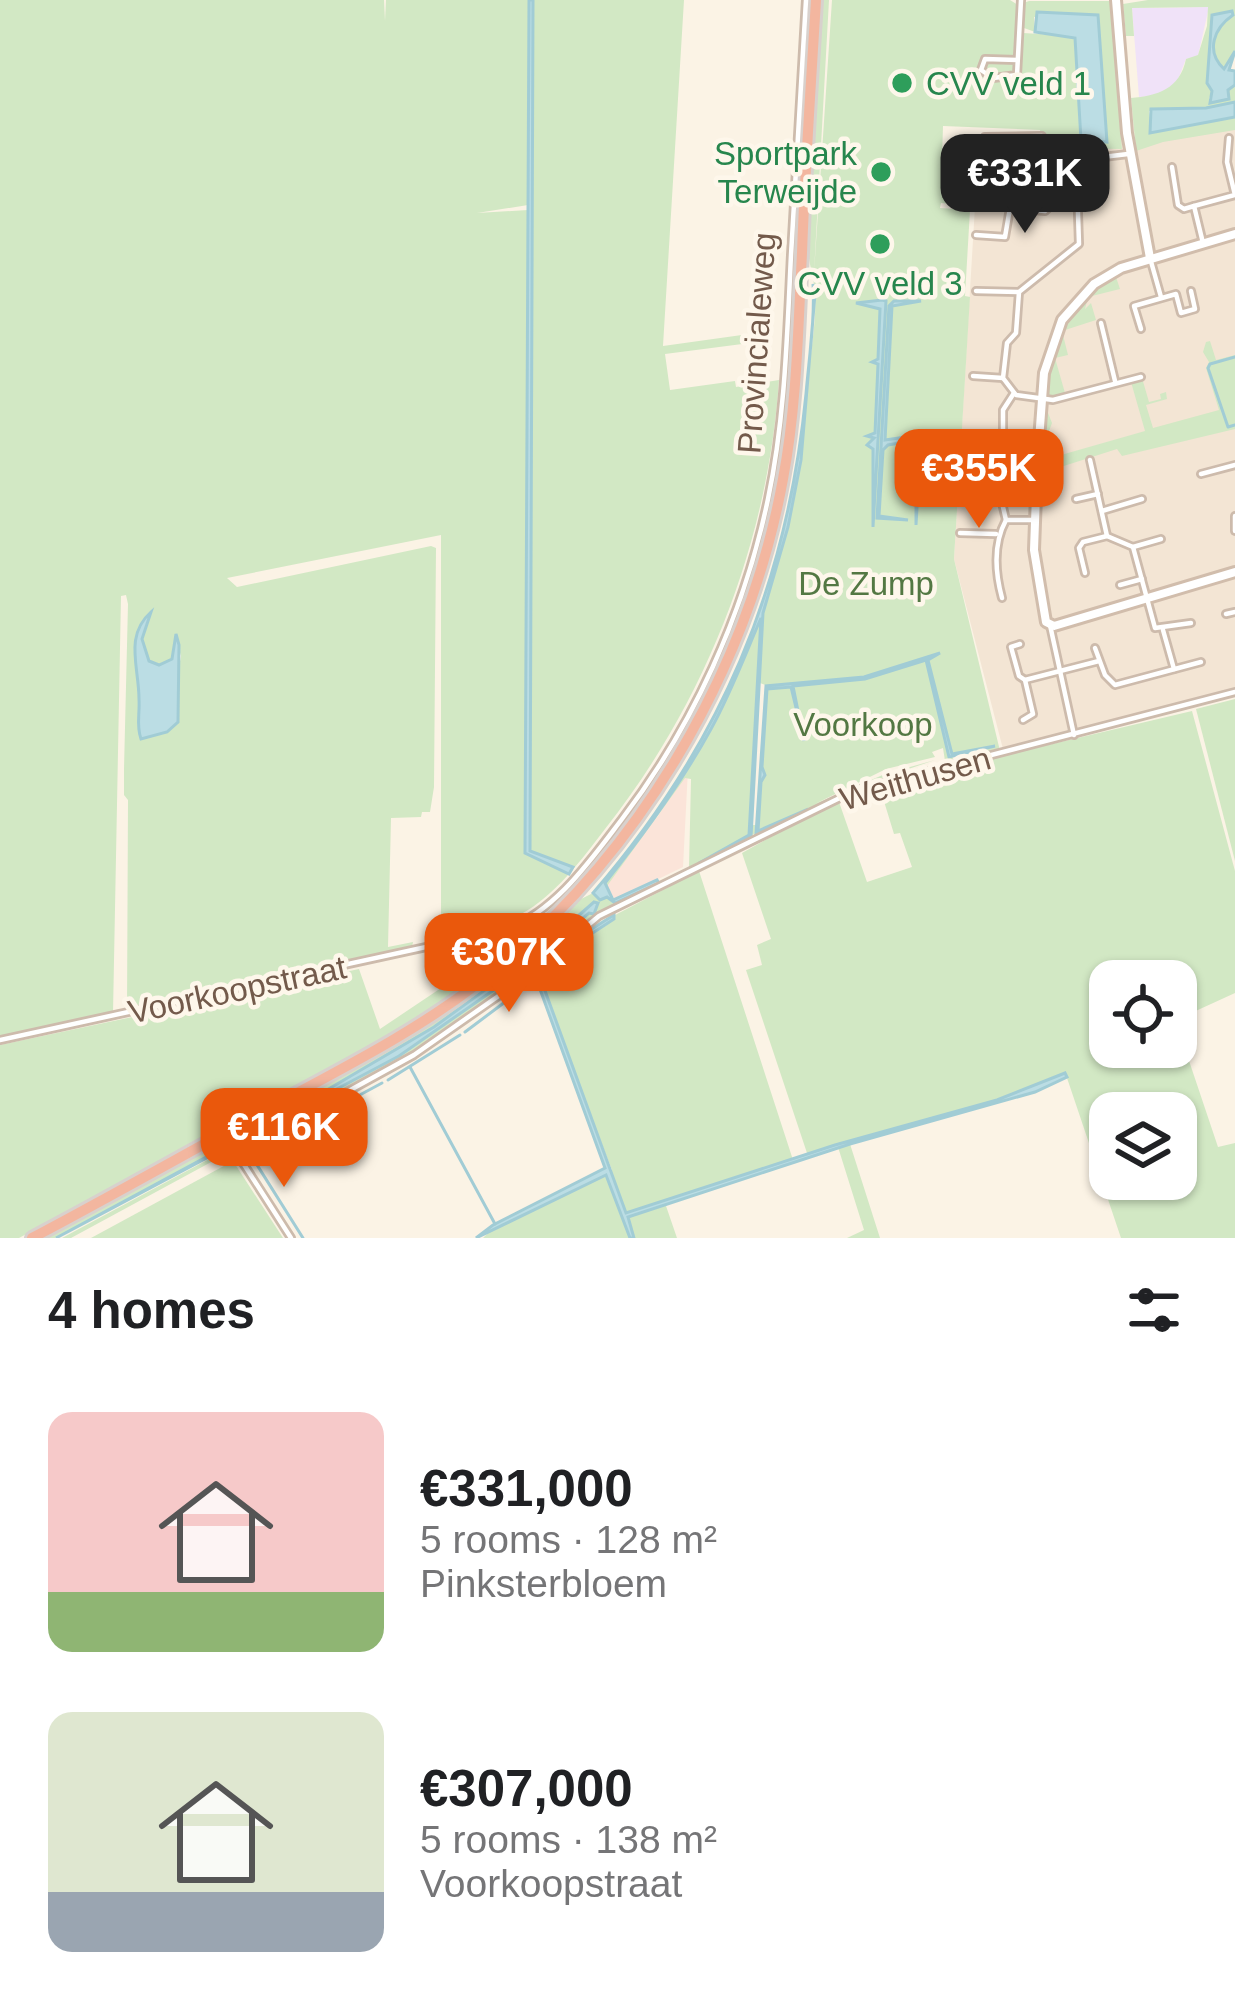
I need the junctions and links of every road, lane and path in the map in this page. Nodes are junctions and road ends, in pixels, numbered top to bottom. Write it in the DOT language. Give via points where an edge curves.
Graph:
graph roads {
  1 [pos="806,0"];
  2 [pos="816,0"];
  3 [pos="1022,0"];
  4 [pos="1116,0"];
  5 [pos="1017,60"];
  6 [pos="1229,138"];
  7 [pos="1042,150"];
  8 [pos="983,151"];
  9 [pos="1076,153"];
  10 [pos="1130,154"];
  11 [pos="1172,166"];
  12 [pos="1075,196"];
  13 [pos="962,201"];
  14 [pos="1194,206"];
  15 [pos="1235,234"];
  16 [pos="976,236"];
  17 [pos="1204,243"];
  18 [pos="1150,258"];
  19 [pos="976,291"];
  20 [pos="1191,291"];
  21 [pos="1018,292"];
  22 [pos="1161,298"];
  23 [pos="1101,323"];
  24 [pos="1141,329"];
  25 [pos="973,376"];
  26 [pos="1142,376"];
  27 [pos="1004,378"];
  28 [pos="1115,383"];
  29 [pos="1014,394"];
  30 [pos="1041,398"];
  31 [pos="1004,432"];
  32 [pos="1090,460"];
  33 [pos="1235,465"];
  34 [pos="779,473"];
  35 [pos="1201,474"];
  36 [pos="1000,494"];
  37 [pos="1098,494"];
  38 [pos="1076,499"];
  39 [pos="1142,499"];
  40 [pos="1102,511"];
  41 [pos="1235,516"];
  42 [pos="1006,520"];
  43 [pos="1035,520"];
  44 [pos="1235,529"];
  45 [pos="960,533"];
  46 [pos="998,534"];
  47 [pos="1107,536"];
  48 [pos="1161,539"];
  49 [pos="1133,547"];
  50 [pos="1235,572"];
  51 [pos="1085,573"];
  52 [pos="1142,579"];
  53 [pos="1120,585"];
  54 [pos="1147,596"];
  55 [pos="1002,598"];
  56 [pos="1235,612"];
  57 [pos="1226,614"];
  58 [pos="1191,622"];
  59 [pos="1050,625"];
  60 [pos="1163,630"];
  61 [pos="1020,644"];
  62 [pos="1095,648"];
  63 [pos="1099,661"];
  64 [pos="1201,662"];
  65 [pos="1174,669"];
  66 [pos="1058,671"];
  67 [pos="1025,680"];
  68 [pos="1235,692"];
  69 [pos="1023,720"];
  70 [pos="1074,735"];
  71 [pos="0,1040"];
  72 [pos="32,1238"];
  73 [pos="291,1238"];
  1 -- 34 [label="street, Provincialeweg"];
  2 -- 34 [label="highway" via="796,378"];
  3 -- 5 [label="street"];
  4 -- 10 [label="street"];
  5 -- 5 [label="street" via="1016,75 981,70 985,59"];
  6 -- 14 [label="street" via="1235,195"];
  7 -- 8 [label="street"];
  7 -- 8 [label="street" via="1042,136 1030,135 986,137"];
  7 -- 9 [label="street"];
  8 -- 13 [label="street" via="966,157"];
  9 -- 10 [label="street"];
  9 -- 12 [label="street"];
  10 -- 18 [label="street"];
  11 -- 14 [label="street" via="1178,206"];
  12 -- 16 [label="street" via="1046,211 1010,208 1005,237"];
  12 -- 21 [label="street" via="1078,244"];
  14 -- 17 [label="street"];
  15 -- 17 [label="street"];
  17 -- 18 [label="street"];
  18 -- 22 [label="street"];
  18 -- 30 [label="street" via="1106,275 1074,304 1050,346"];
  19 -- 21 [label="street"];
  20 -- 22 [label="street" via="1196,309 1181,313 1176,293"];
  21 -- 27 [label="street"];
  22 -- 24 [label="street" via="1134,306"];
  23 -- 28 [label="street"];
  25 -- 27 [label="street"];
  26 -- 28 [label="street"];
  27 -- 29 [label="street"];
  28 -- 30 [label="street"];
  29 -- 30 [label="street"];
  29 -- 31 [label="street" via="1003,410"];
  30 -- 43 [label="street"];
  32 -- 37 [label="street"];
  33 -- 35 [label="street"];
  34 -- 71 [label="street, Voorkoopstraat" via="740,599 672,747 597,852 544,909 504,930"];
  34 -- 72 [label="highway, Provincialeweg" via="770,540 693,733 643,811 562,907 425,1020"];
  36 -- 42 [label="street"];
  37 -- 38 [label="street"];
  37 -- 40 [label="street"];
  39 -- 40 [label="street"];
  40 -- 47 [label="street"];
  41 -- 44 [label="street"];
  42 -- 43 [label="street"];
  42 -- 46 [label="street"];
  43 -- 59 [label="street" via="1035,570"];
  45 -- 46 [label="street"];
  46 -- 55 [label="street"];
  47 -- 49 [label="street"];
  47 -- 51 [label="street" via="1079,548"];
  48 -- 49 [label="street"];
  49 -- 52 [label="street"];
  50 -- 54 [label="street"];
  52 -- 53 [label="street"];
  52 -- 54 [label="street"];
  54 -- 59 [label="street"];
  54 -- 60 [label="street" via="1155,628"];
  56 -- 57 [label="street"];
  58 -- 60 [label="street"];
  59 -- 66 [label="street"];
  60 -- 65 [label="street"];
  61 -- 67 [label="street" via="1011,647"];
  62 -- 63 [label="street"];
  63 -- 65 [label="street" via="1115,685"];
  63 -- 66 [label="street"];
  64 -- 65 [label="street"];
  66 -- 67 [label="street"];
  66 -- 70 [label="street"];
  67 -- 69 [label="street" via="1035,715"];
  68 -- 70 [label="street"];
  70 -- 73 [label="street, Weithusen" via="879,782 599,916 414,1055 245,1148 243,1163"];
}
